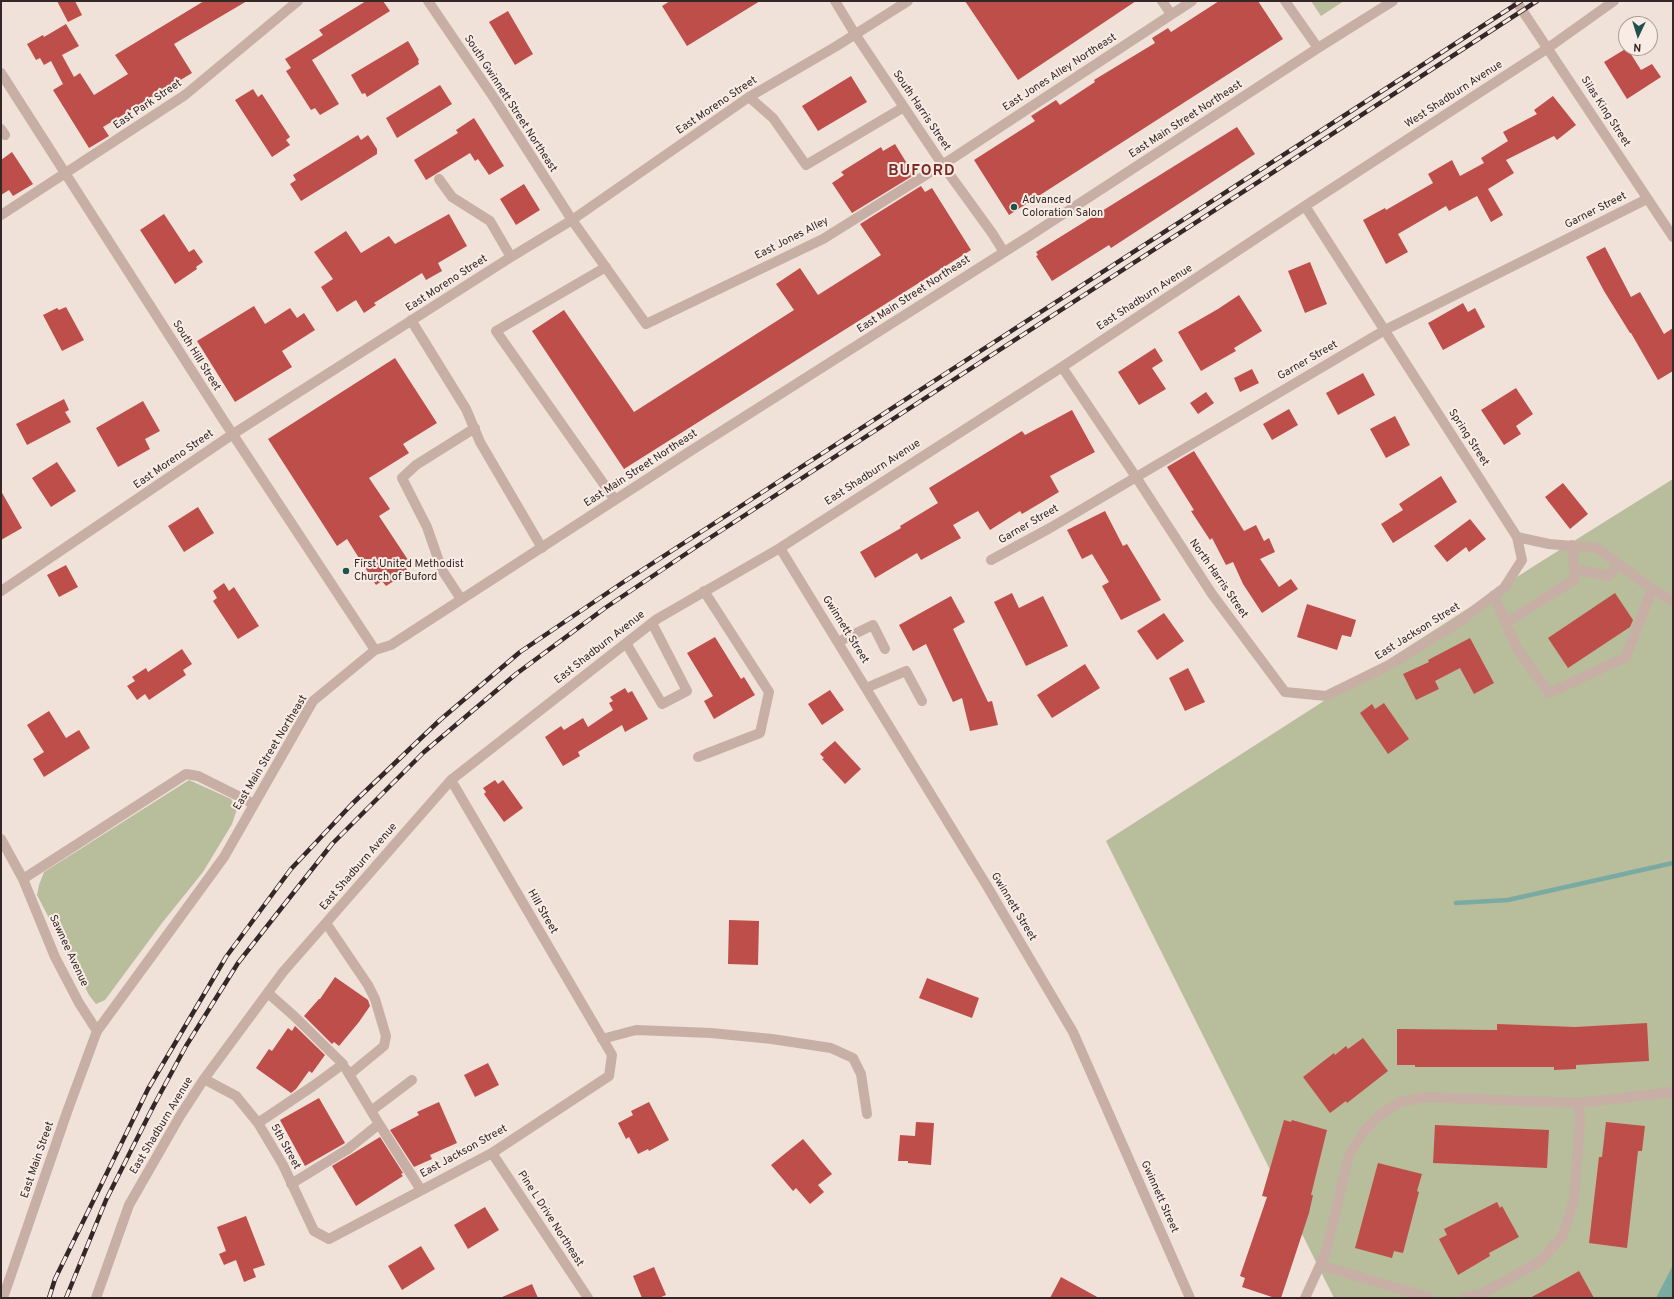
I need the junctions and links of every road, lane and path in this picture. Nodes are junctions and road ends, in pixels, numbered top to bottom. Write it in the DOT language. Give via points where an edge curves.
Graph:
graph roads {
  1 [pos="298,1"];
  2 [pos="428,1"];
  3 [pos="835,1"];
  4 [pos="908,1"];
  5 [pos="1162,1"];
  6 [pos="1192,1"];
  7 [pos="1285,1"];
  8 [pos="1393,1"];
  9 [pos="1516,1"];
  10 [pos="1614,1"];
  11 [pos="1171,14"];
  12 [pos="855,34"];
  13 [pos="1318,48"];
  14 [pos="1548,48"];
  15 [pos="1,73"];
  16 [pos="749,97"];
  17 [pos="904,107"];
  18 [pos="942,164"];
  19 [pos="66,173"];
  20 [pos="439,179"];
  21 [pos="1647,199"];
  22 [pos="1305,206"];
  23 [pos="1,215"];
  24 [pos="572,220"];
  25 [pos="1673,237"];
  26 [pos="1004,252"];
  27 [pos="510,257"];
  28 [pos="606,267"];
  29 [pos="411,320"];
  30 [pos="646,324"];
  31 [pos="1385,330"];
  32 [pos="1062,367"];
  33 [pos="475,428"];
  34 [pos="232,434"];
  35 [pos="1136,477"];
  36 [pos="615,500"];
  37 [pos="1517,537"];
  38 [pos="1572,545"];
  39 [pos="542,548"];
  40 [pos="780,548"];
  41 [pos="991,560"];
  42 [pos="1618,564"];
  43 [pos="1575,574"];
  44 [pos="1652,589"];
  45 [pos="1,591"];
  46 [pos="704,592"];
  47 [pos="1494,595"];
  48 [pos="461,599"];
  49 [pos="1673,601"];
  50 [pos="652,623"];
  51 [pos="1506,623"];
  52 [pos="838,642"];
  53 [pos="626,643"];
  54 [pos="885,649"];
  55 [pos="375,650"];
  56 [pos="866,688"];
  57 [pos="1286,692"];
  58 [pos="922,701"];
  59 [pos="698,757"];
  60 [pos="451,780"];
  61 [pos="254,804"];
  62 [pos="1,839"];
  63 [pos="23,878"];
  64 [pos="326,923"];
  65 [pos="268,993"];
  66 [pos="96,1031"];
  67 [pos="602,1039"];
  68 [pos="612,1055"];
  69 [pos="343,1064"];
  70 [pos="350,1074"];
  71 [pos="204,1079"];
  72 [pos="412,1080"];
  73 [pos="1673,1092"];
  74 [pos="1578,1103"];
  75 [pos="371,1111"];
  76 [pos="867,1114"];
  77 [pos="258,1123"];
  78 [pos="379,1124"];
  79 [pos="492,1153"];
  80 [pos="291,1184"];
  81 [pos="421,1190"];
  82 [pos="329,1238"];
  83 [pos="1320,1265"];
  84 [pos="3,1298"];
  85 [pos="96,1298"];
  86 [pos="588,1298"];
  87 [pos="1190,1298"];
  88 [pos="1306,1298"];
  89 [pos="1430,1298"];
  90 [pos="1464,1298"];
  1 -- 19 [label="street, East Park Street" via="185,95"];
  2 -- 24 [label="street, South Gwinnett Street Northeast"];
  3 -- 12 [label="street, South Harris Street"];
  4 -- 12 [label="street, East Moreno Street"];
  5 -- 11 [label="street"];
  6 -- 11 [label="street, East Jones Alley Northeast"];
  7 -- 13 [label="street"];
  8 -- 13 [label="street, East Main Street Northeast"];
  9 -- 14 [label="street, Silas King Street"];
  10 -- 14 [label="street, West Shadburn Avenue"];
  11 -- 18 [label="street, East Jones Alley Northeast"];
  12 -- 16 [label="street, East Moreno Street"];
  12 -- 17 [label="street, South Harris Street"];
  13 -- 26 [label="street, East Main Street Northeast"];
  14 -- 21 [label="street, Silas King Street"];
  14 -- 22 [label="street, West Shadburn Avenue"];
  15 -- 19 [label="street, South Hill Street"];
  16 -- 17 [label="street" via="773,118 806,165"];
  16 -- 24 [label="street, East Moreno Street"];
  17 -- 18 [label="street, South Harris Street"];
  18 -- 26 [label="street, South Harris Street"];
  18 -- 30 [label="street, East Jones Alley" via="823,239"];
  19 -- 23 [label="street, East Park Street"];
  19 -- 34 [label="street, South Hill Street"];
  20 -- 27 [label="street" via="452,197 490,221"];
  21 -- 25 [label="street, Silas King Street"];
  21 -- 31 [label="street, Garner Street"];
  22 -- 31 [label="street, Spring Street"];
  22 -- 32 [label="street, East Shadburn Avenue"];
  24 -- 27 [label="street, East Moreno Street"];
  24 -- 28 [label="street, South Gwinnett Street Northeast"];
  26 -- 36 [label="street, East Main Street Northeast"];
  27 -- 29 [label="street, East Moreno Street"];
  28 -- 30 [label="street, South Gwinnett Street Northeast"];
  28 -- 36 [label="street" via="496,331"];
  29 -- 33 [label="street"];
  29 -- 34 [label="street, East Moreno Street"];
  31 -- 35 [label="street, Garner Street"];
  31 -- 37 [label="street, Spring Street"];
  32 -- 35 [label="street, North Harris Street"];
  32 -- 40 [label="street, East Shadburn Avenue"];
  33 -- 39 [label="street" via="480,442"];
  33 -- 48 [label="street" via="416,465 402,478 427,527 442,570"];
  34 -- 45 [label="street, East Moreno Street"];
  34 -- 55 [label="street, South Hill Street"];
  35 -- 41 [label="street, Garner Street"];
  35 -- 57 [label="street, North Harris Street" via="1212,594"];
  36 -- 39 [label="street, East Main Street Northeast"];
  37 -- 38 [label="street" via="1549,544"];
  37 -- 47 [label="street, East Jackson Street" via="1522,560 1504,588"];
  38 -- 42 [label="street" via="1597,548"];
  38 -- 43 [label="street"];
  39 -- 48 [label="street, East Main Street Northeast"];
  40 -- 46 [label="street, East Shadburn Avenue"];
  40 -- 52 [label="street, Gwinnett Street"];
  42 -- 43 [label="street" via="1609,576"];
  42 -- 44 [label="street"];
  43 -- 51 [label="street"];
  44 -- 49 [label="street"];
  44 -- 51 [label="street" via="1626,657 1549,693 1516,647"];
  46 -- 50 [label="street, East Shadburn Avenue"];
  46 -- 59 [label="street" via="769,692 760,733"];
  47 -- 51 [label="street"];
  47 -- 57 [label="street, East Jackson Street" via="1456,624 1389,666 1326,696"];
  48 -- 55 [label="street, East Main Street Northeast" via="391,645"];
  50 -- 53 [label="street, East Shadburn Avenue"];
  50 -- 53 [label="street" via="688,691 662,704"];
  52 -- 54 [label="street" via="873,625"];
  52 -- 56 [label="street, Gwinnett Street"];
  53 -- 60 [label="street, East Shadburn Avenue"];
  55 -- 61 [label="street, East Main Street Northeast" via="313,701"];
  56 -- 58 [label="street" via="906,671"];
  56 -- 87 [label="street, Gwinnett Street" via="1073,1032"];
  60 -- 64 [label="street, East Shadburn Avenue"];
  60 -- 67 [label="street, Hill Street"];
  61 -- 63 [label="street" via="198,776 186,774"];
  61 -- 66 [label="street, East Main Street Northeast" via="224,857"];
  62 -- 63 [label="street, Sawnee Avenue"];
  63 -- 66 [label="street, Sawnee Avenue" via="56,957"];
  64 -- 65 [label="street, East Shadburn Avenue"];
  64 -- 70 [label="street" via="368,985 386,1036 384,1046"];
  65 -- 69 [label="street"];
  65 -- 71 [label="street, East Shadburn Avenue"];
  66 -- 84 [label="street, East Main Street"];
  67 -- 68 [label="street, Hill Street"];
  67 -- 76 [label="street" via="636,1030 711,1033 831,1048 853,1058 861,1074"];
  68 -- 79 [label="street, East Jackson Street" via="609,1076"];
  69 -- 70 [label="street"];
  69 -- 77 [label="street"];
  70 -- 75 [label="street"];
  71 -- 77 [label="street, 5th Street" via="236,1096"];
  71 -- 85 [label="street, East Shadburn Avenue" via="130,1205"];
  72 -- 75 [label="street"];
  73 -- 74 [label="street"];
  74 -- 83 [label="street" via="1424,1097 1400,1102 1380,1115 1365,1130 1349,1155 1326,1252"];
  74 -- 90 [label="street" via="1580,1121 1574,1200 1562,1237 1539,1262 1481,1294"];
  75 -- 78 [label="street"];
  77 -- 80 [label="street, 5th Street" via="283,1165"];
  78 -- 80 [label="street" via="348,1149"];
  78 -- 81 [label="street"];
  79 -- 81 [label="street, East Jackson Street"];
  79 -- 86 [label="street, Pine L Drive Northeast"];
  80 -- 82 [label="street, 5th Street" via="314,1231"];
  81 -- 82 [label="street, East Jackson Street"];
  83 -- 88 [label="street"];
  83 -- 89 [label="street"];
}
